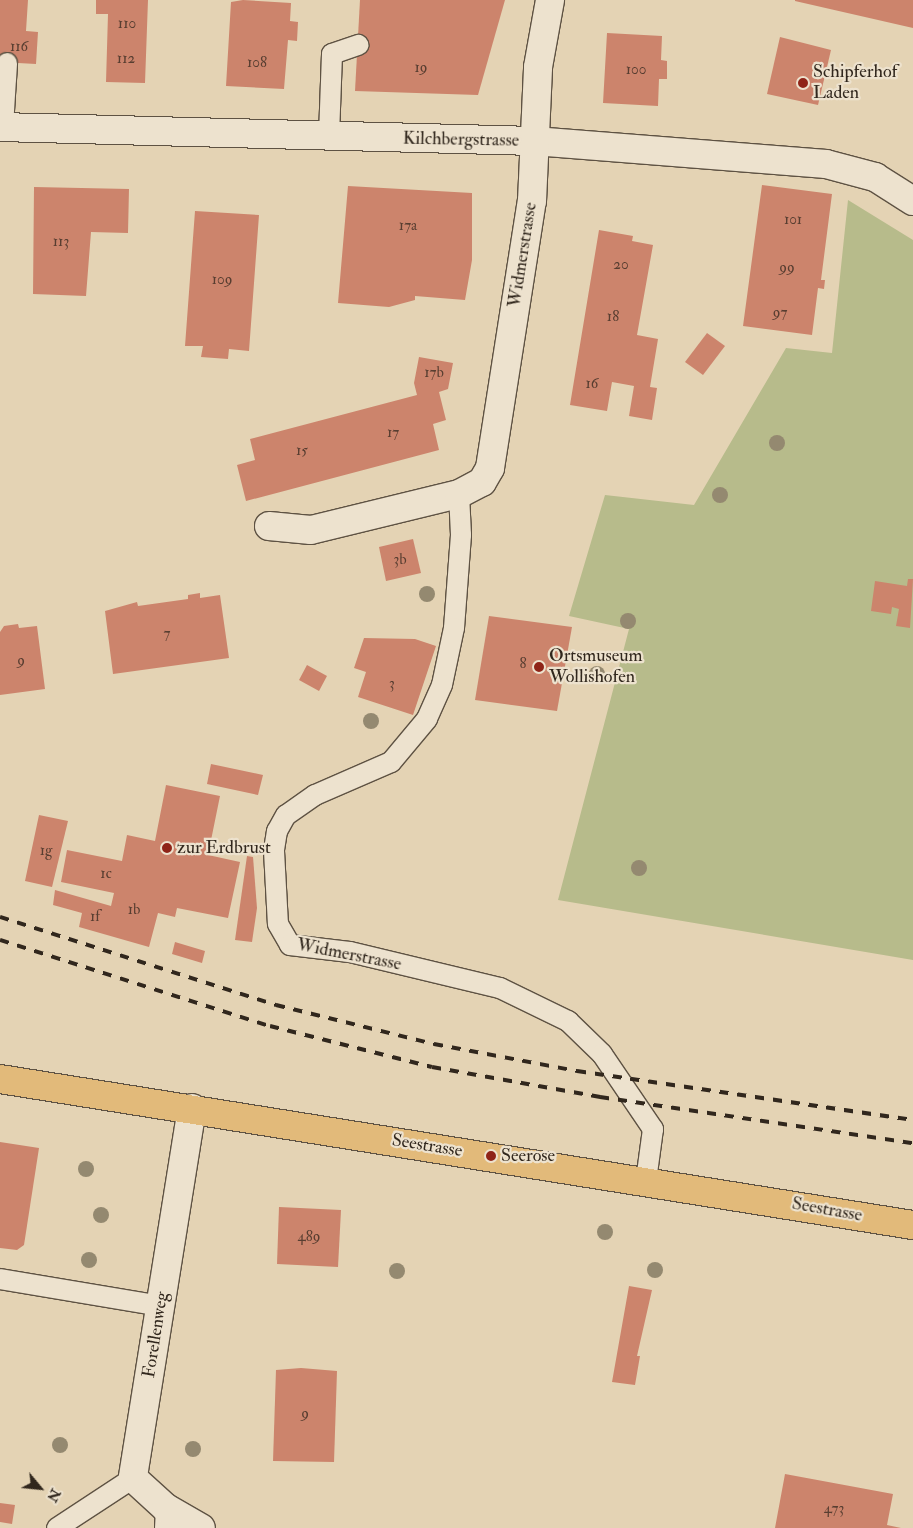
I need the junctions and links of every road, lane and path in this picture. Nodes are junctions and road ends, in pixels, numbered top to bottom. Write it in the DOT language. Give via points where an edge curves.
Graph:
graph roads {
  1 [pos="550,0"];
  2 [pos="358,45"];
  3 [pos="7,63"];
  4 [pos="2,127"];
  5 [pos="329,136"];
  6 [pos="534,141"];
  7 [pos="913,201"];
  8 [pos="459,494"];
  9 [pos="269,526"];
  10 [pos="0,1079"];
  11 [pos="192,1108"];
  12 [pos="646,1181"];
  13 [pos="913,1225"];
  14 [pos="0,1279"];
  15 [pos="161,1306"];
  16 [pos="133,1478"];
  17 [pos="166,1518"];
  18 [pos="57,1528"];
  19 [pos="201,1528"];
  1 -- 6 [label="street, Widmerstrasse" via="538,67"];
  2 -- 5 [label="lane" via="332,54"];
  3 -- 4 [label="lane"];
  4 -- 5 [label="street, Kilchbergstrasse"];
  5 -- 6 [label="street, Kilchbergstrasse"];
  6 -- 7 [label="street, Kilchbergstrasse" via="826,164 875,177"];
  6 -- 8 [label="street, Widmerstrasse" via="532,201 490,468 482,482"];
  8 -- 9 [label="street, Widmerstrasse" via="311,530"];
  8 -- 12 [label="lane, Widmerstrasse" via="461,535 454,628 442,685 428,719 391,762 315,795 286,815 277,831 274,851 278,924 290,945 350,952 500,988 568,1021 602,1054 653,1129"];
  10 -- 11 [label="main road, Seestrasse"];
  11 -- 12 [label="main road, Seestrasse"];
  11 -- 15 [label="street, Forellenweg"];
  12 -- 13 [label="main road, Seestrasse"];
  14 -- 15 [label="lane"];
  15 -- 16 [label="street, Forellenweg"];
  16 -- 17 [label="street"];
  16 -- 18 [label="lane"];
  17 -- 19 [label="street"];
}
